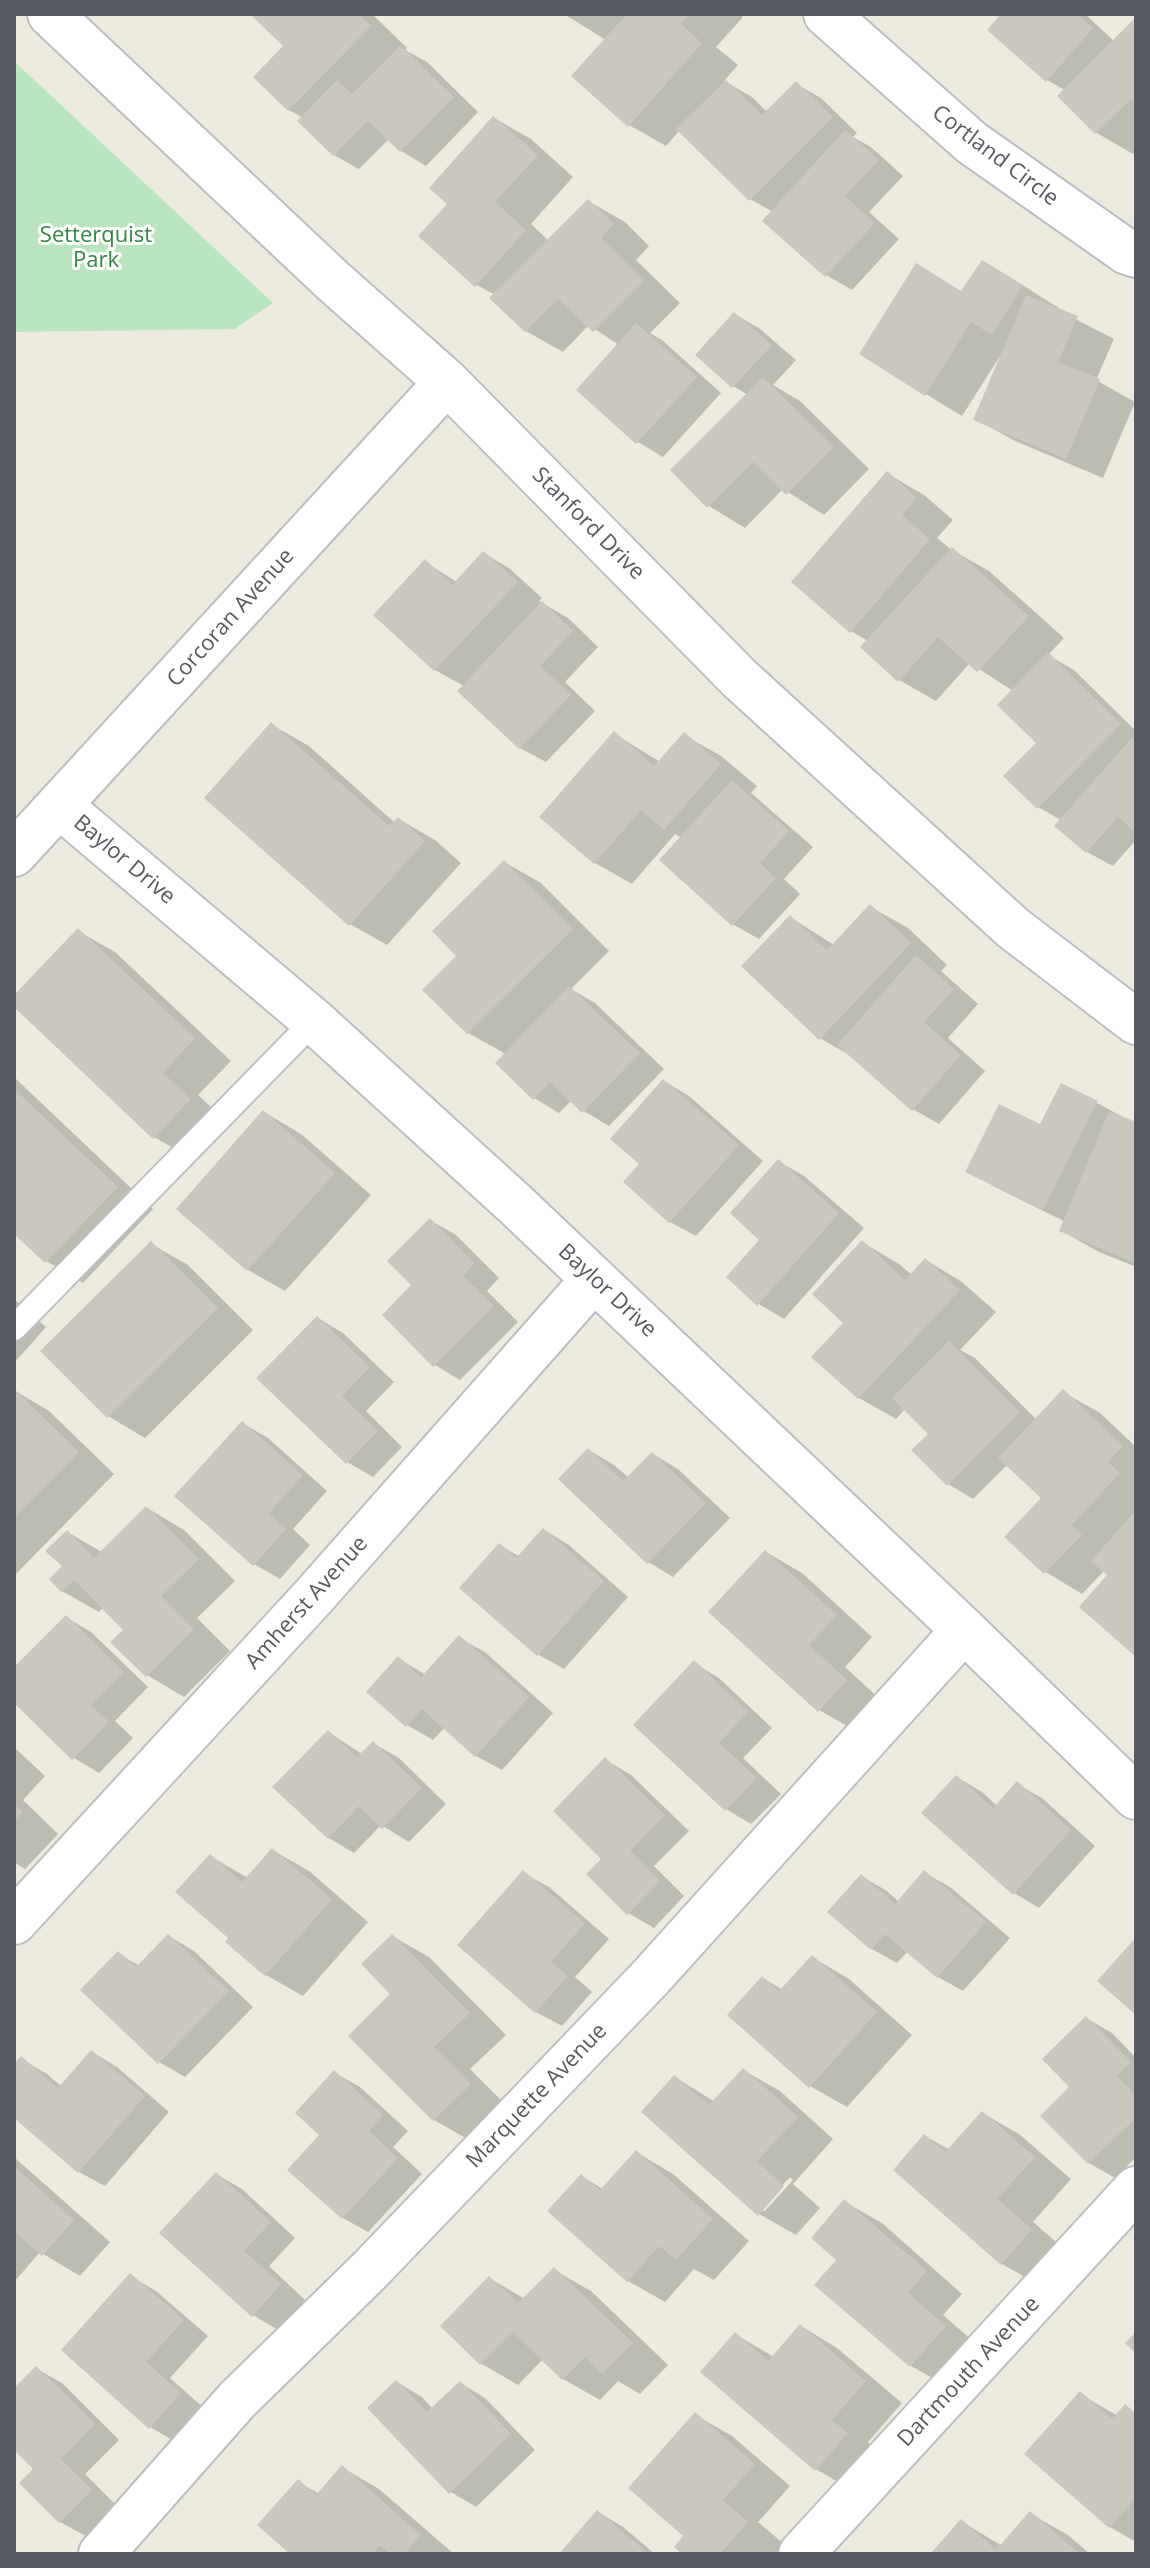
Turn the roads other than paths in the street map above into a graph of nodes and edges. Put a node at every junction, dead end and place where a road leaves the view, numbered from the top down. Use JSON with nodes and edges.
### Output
{"nodes":[{"id":1,"x":50,"y":14,"type":"edge"},
{"id":2,"x":826,"y":14,"type":"edge"},
{"id":3,"x":1136,"y":255,"type":"edge"},
{"id":4,"x":447,"y":382,"type":"junction"},
{"id":5,"x":60,"y":806,"type":"junction"},
{"id":6,"x":14,"y":854,"type":"edge"},
{"id":7,"x":314,"y":1021,"type":"junction"},
{"id":8,"x":1136,"y":1022,"type":"edge"},
{"id":9,"x":594,"y":1279,"type":"junction"},
{"id":10,"x":14,"y":1328,"type":"edge"},
{"id":11,"x":964,"y":1630,"type":"junction"},
{"id":12,"x":1136,"y":1797,"type":"edge"},
{"id":13,"x":14,"y":1922,"type":"edge"},
{"id":14,"x":1136,"y":2189,"type":"edge"},
{"id":15,"x":101,"y":2554,"type":"edge"},
{"id":16,"x":801,"y":2554,"type":"edge"}],
"edges":[{"from":1,"to":4,"type":"street","name":"Stanford Drive"},
{"from":2,"to":3,"type":"street","name":"Cortland Circle"},
{"from":4,"to":5,"type":"street","name":"Corcoran Avenue"},
{"from":4,"to":8,"type":"street","name":"Stanford Drive"},
{"from":5,"to":6,"type":"street","name":"Corcoran Avenue"},
{"from":5,"to":7,"type":"street","name":"Baylor Drive"},
{"from":7,"to":9,"type":"street","name":"Baylor Drive"},
{"from":7,"to":10,"type":"lane"},
{"from":9,"to":11,"type":"street","name":"Baylor Drive"},
{"from":9,"to":13,"type":"street","name":"Amherst Avenue"},
{"from":11,"to":12,"type":"street","name":"Baylor Drive"},
{"from":11,"to":15,"type":"street","name":"Marquette Avenue"},
{"from":14,"to":16,"type":"street","name":"Dartmouth Avenue"}]}
